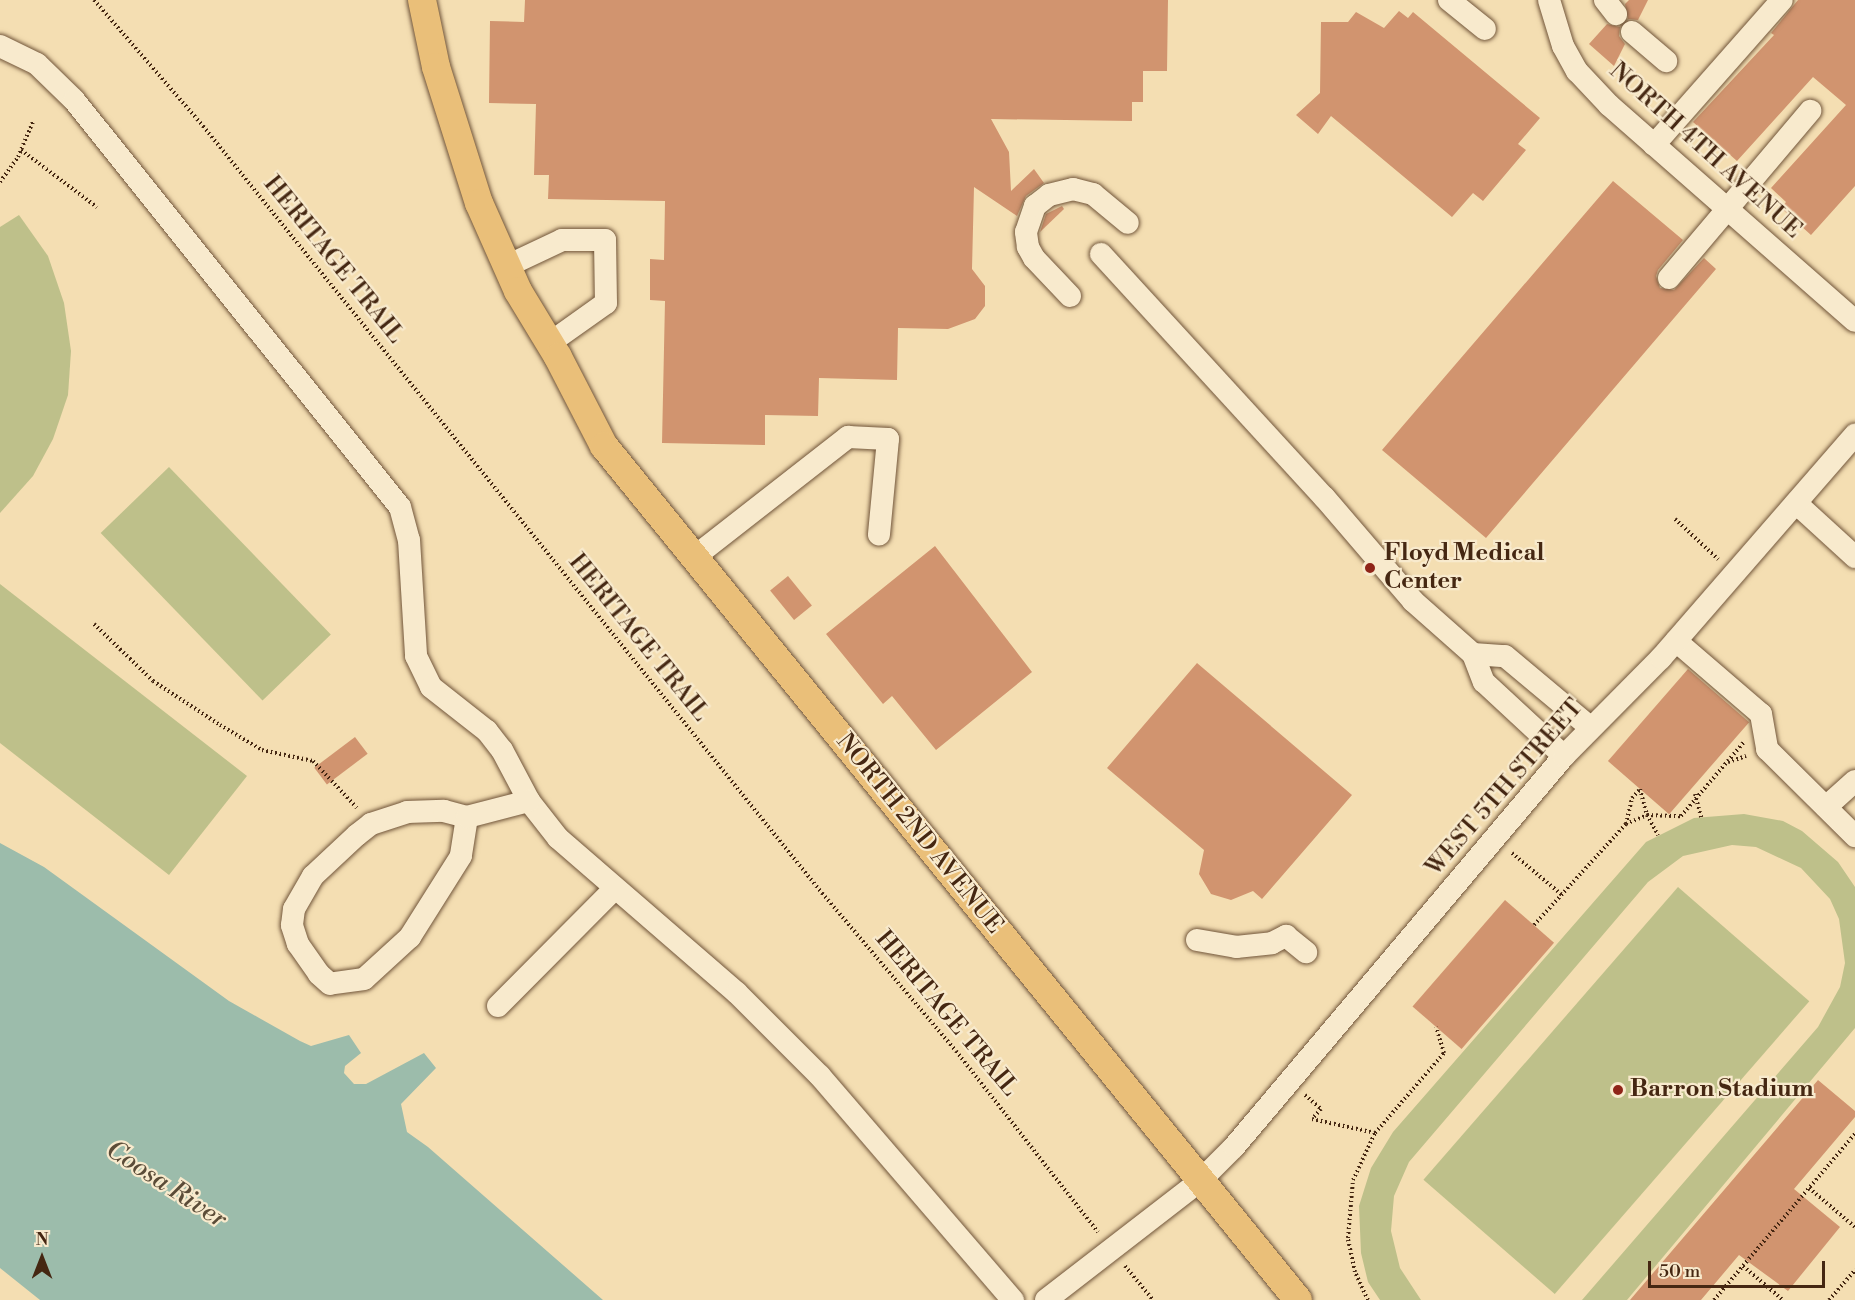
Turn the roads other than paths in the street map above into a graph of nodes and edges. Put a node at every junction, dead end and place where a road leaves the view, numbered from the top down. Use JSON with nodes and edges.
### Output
{"nodes":[{"id":1,"x":422,"y":0,"type":"edge"},
{"id":2,"x":1449,"y":0,"type":"edge"},
{"id":3,"x":1549,"y":0,"type":"edge"},
{"id":4,"x":1782,"y":0,"type":"edge"},
{"id":5,"x":1485,"y":29,"type":"dead end"},
{"id":6,"x":1632,"y":32,"type":"dead end"},
{"id":7,"x":0,"y":46,"type":"edge"},
{"id":8,"x":1666,"y":62,"type":"dead end"},
{"id":9,"x":1810,"y":111,"type":"dead end"},
{"id":10,"x":1654,"y":145,"type":"junction"},
{"id":11,"x":1728,"y":209,"type":"junction"},
{"id":12,"x":1128,"y":223,"type":"dead end"},
{"id":13,"x":1101,"y":254,"type":"dead end"},
{"id":14,"x":507,"y":266,"type":"junction"},
{"id":15,"x":1669,"y":278,"type":"dead end"},
{"id":16,"x":1070,"y":296,"type":"dead end"},
{"id":17,"x":1855,"y":321,"type":"edge"},
{"id":18,"x":560,"y":346,"type":"junction"},
{"id":19,"x":1855,"y":435,"type":"edge"},
{"id":20,"x":1796,"y":503,"type":"junction"},
{"id":21,"x":879,"y":535,"type":"dead end"},
{"id":22,"x":1855,"y":557,"type":"edge"},
{"id":23,"x":693,"y":558,"type":"junction"},
{"id":24,"x":1676,"y":640,"type":"junction"},
{"id":25,"x":1473,"y":654,"type":"junction"},
{"id":26,"x":1591,"y":728,"type":"junction"},
{"id":27,"x":1564,"y":756,"type":"junction"},
{"id":28,"x":1855,"y":781,"type":"edge"},
{"id":29,"x":529,"y":801,"type":"junction"},
{"id":30,"x":1826,"y":807,"type":"junction"},
{"id":31,"x":467,"y":817,"type":"junction"},
{"id":32,"x":1855,"y":836,"type":"edge"},
{"id":33,"x":615,"y":888,"type":"junction"},
{"id":34,"x":1197,"y":940,"type":"dead end"},
{"id":35,"x":1306,"y":952,"type":"dead end"},
{"id":36,"x":498,"y":1006,"type":"dead end"},
{"id":37,"x":1201,"y":1180,"type":"junction"},
{"id":38,"x":1013,"y":1300,"type":"edge"},
{"id":39,"x":1046,"y":1300,"type":"edge"},
{"id":40,"x":1298,"y":1300,"type":"edge"}],
"edges":[{"from":1,"to":14,"type":"main road","name":"NORTH 2ND AVENUE"},
{"from":2,"to":5,"type":"street"},
{"from":3,"to":10,"type":"street","name":"NORTH 4TH AVENUE"},
{"from":4,"to":10,"type":"street"},
{"from":6,"to":8,"type":"street"},
{"from":7,"to":29,"type":"street"},
{"from":9,"to":11,"type":"street"},
{"from":10,"to":11,"type":"street","name":"NORTH 4TH AVENUE"},
{"from":11,"to":15,"type":"street"},
{"from":11,"to":17,"type":"street","name":"NORTH 4TH AVENUE"},
{"from":12,"to":16,"type":"street"},
{"from":13,"to":25,"type":"street"},
{"from":14,"to":18,"type":"main road","name":"NORTH 2ND AVENUE"},
{"from":14,"to":18,"type":"street"},
{"from":18,"to":23,"type":"main road","name":"NORTH 2ND AVENUE"},
{"from":19,"to":20,"type":"street","name":"WEST 5TH STREET"},
{"from":20,"to":22,"type":"street"},
{"from":20,"to":24,"type":"street","name":"WEST 5TH STREET"},
{"from":21,"to":23,"type":"street"},
{"from":23,"to":37,"type":"main road","name":"NORTH 2ND AVENUE"},
{"from":24,"to":26,"type":"street","name":"WEST 5TH STREET"},
{"from":24,"to":30,"type":"street"},
{"from":25,"to":26,"type":"street"},
{"from":25,"to":27,"type":"street"},
{"from":26,"to":27,"type":"street","name":"WEST 5TH STREET"},
{"from":27,"to":37,"type":"street","name":"WEST 5TH STREET"},
{"from":28,"to":30,"type":"street"},
{"from":29,"to":31,"type":"street"},
{"from":29,"to":33,"type":"street"},
{"from":30,"to":32,"type":"street"},
{"from":31,"to":31,"type":"street"},
{"from":33,"to":36,"type":"street"},
{"from":33,"to":38,"type":"street"},
{"from":34,"to":35,"type":"street"},
{"from":37,"to":39,"type":"street","name":"WEST 5TH STREET"},
{"from":37,"to":40,"type":"main road","name":"NORTH 2ND AVENUE"}]}
